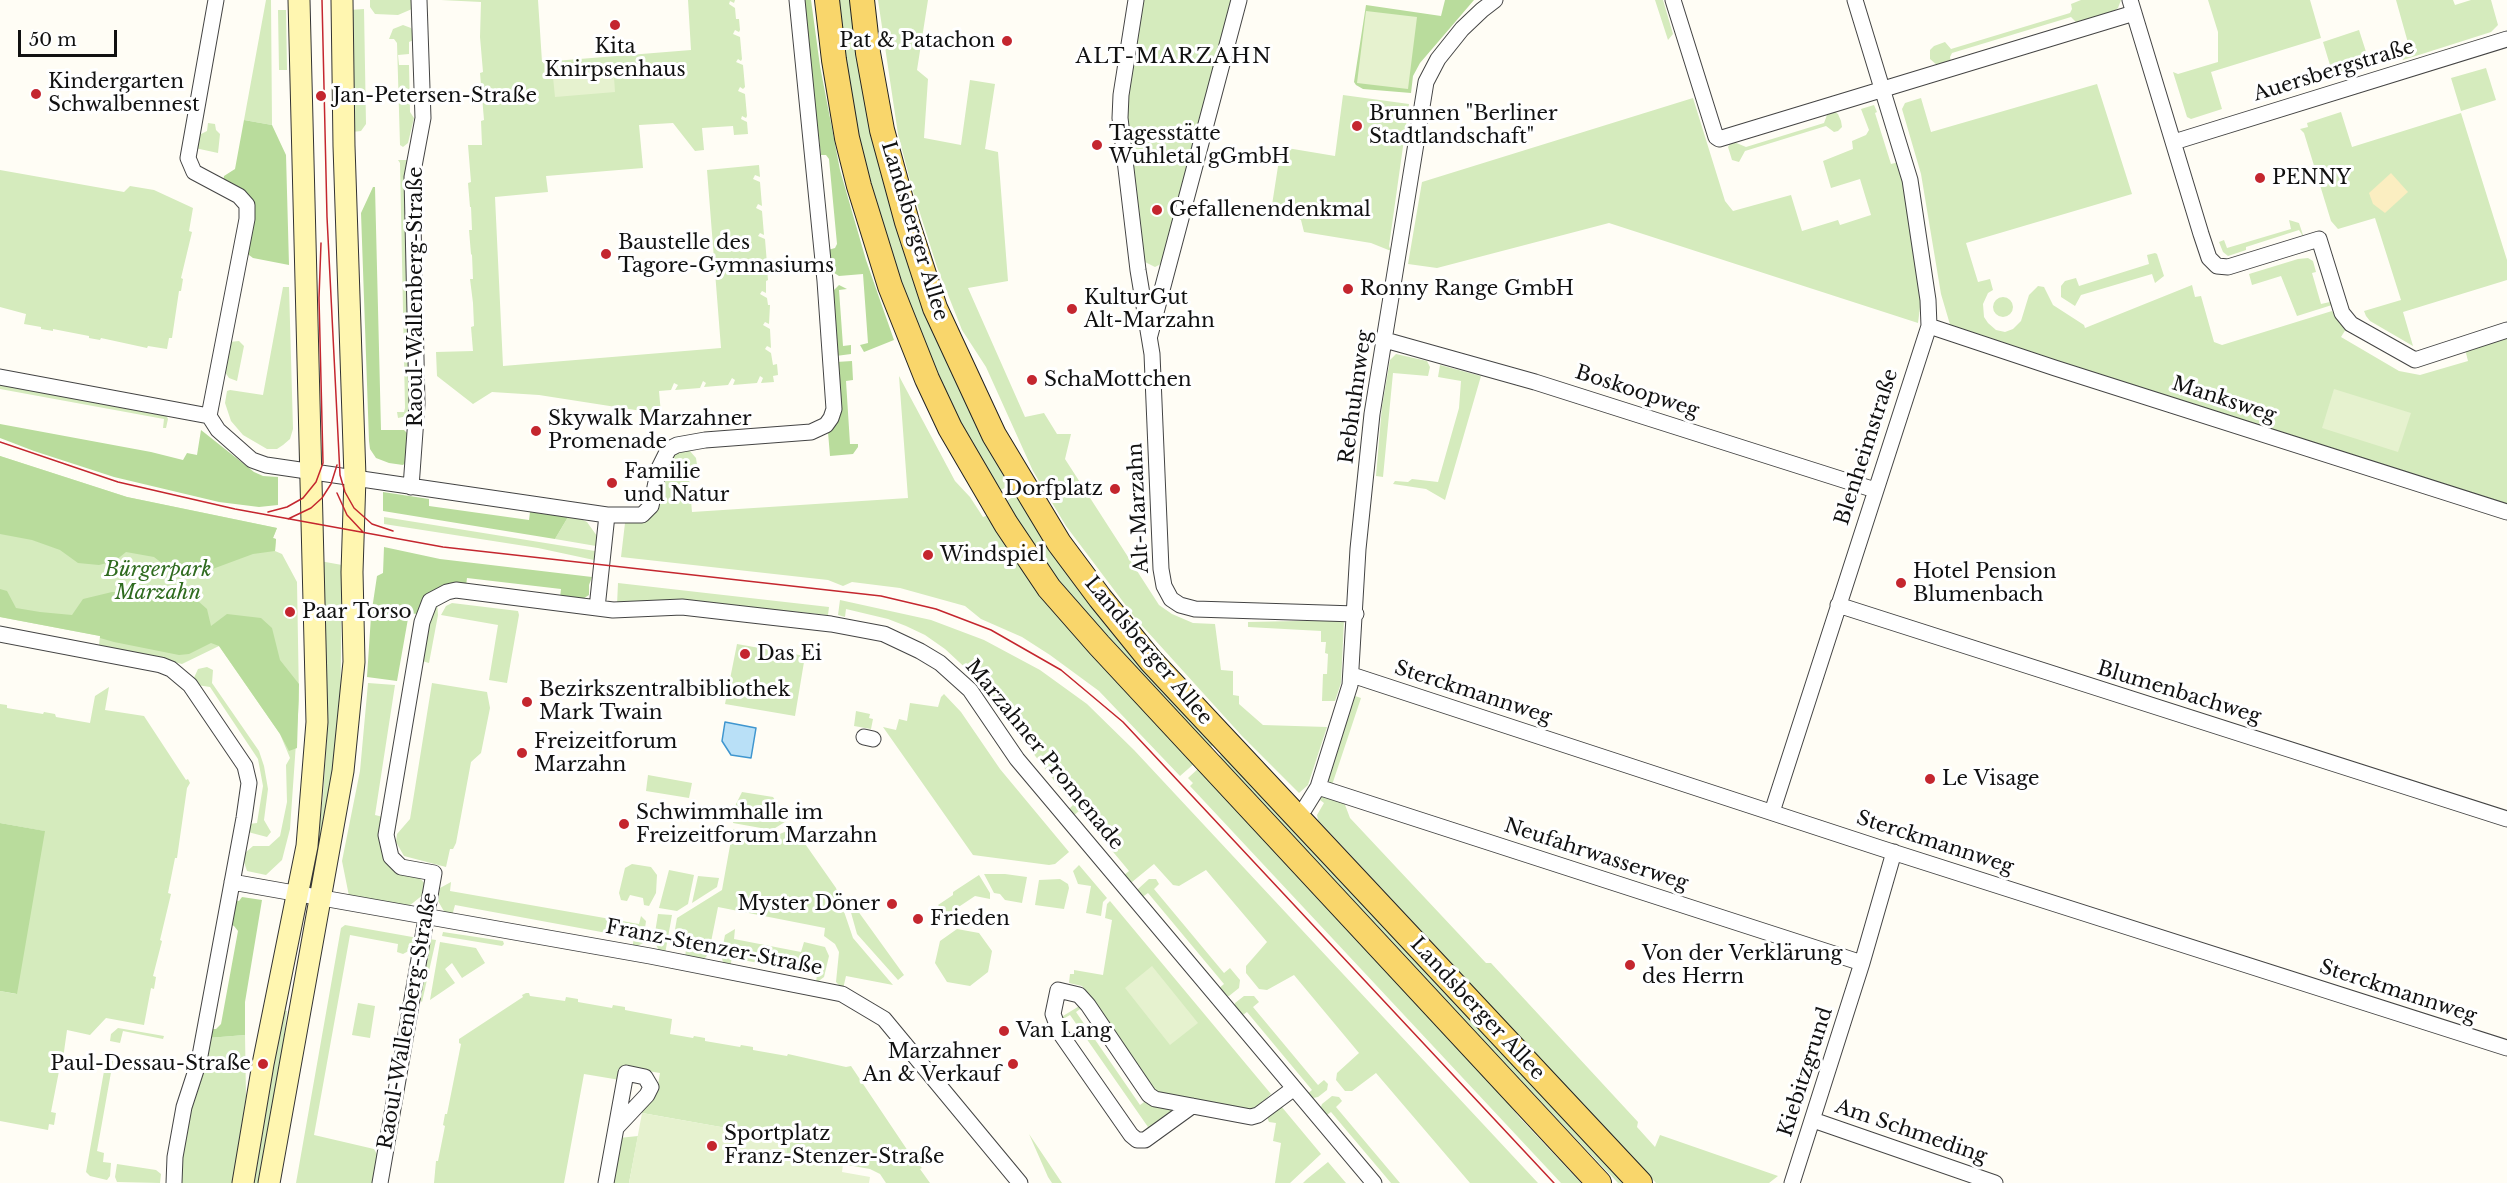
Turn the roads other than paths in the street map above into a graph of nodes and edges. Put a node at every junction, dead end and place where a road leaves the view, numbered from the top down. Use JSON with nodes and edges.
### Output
{"nodes":[{"id":1,"x":216,"y":0,"type":"edge"},
{"id":2,"x":298,"y":0,"type":"edge"},
{"id":3,"x":342,"y":0,"type":"edge"},
{"id":4,"x":419,"y":0,"type":"edge"},
{"id":5,"x":797,"y":0,"type":"edge"},
{"id":6,"x":827,"y":0,"type":"edge"},
{"id":7,"x":862,"y":0,"type":"edge"},
{"id":8,"x":1136,"y":0,"type":"edge"},
{"id":9,"x":1239,"y":0,"type":"edge"},
{"id":10,"x":1495,"y":0,"type":"edge"},
{"id":11,"x":1673,"y":0,"type":"edge"},
{"id":12,"x":1856,"y":0,"type":"edge"},
{"id":13,"x":2132,"y":6,"type":"edge"},
{"id":14,"x":2507,"y":39,"type":"edge"},
{"id":15,"x":1883,"y":89,"type":"junction"},
{"id":16,"x":2174,"y":142,"type":"junction"},
{"id":17,"x":1138,"y":270,"type":"junction"},
{"id":18,"x":1166,"y":275,"type":"junction"},
{"id":19,"x":1929,"y":326,"type":"junction"},
{"id":20,"x":2507,"y":330,"type":"edge"},
{"id":21,"x":1150,"y":335,"type":"junction"},
{"id":22,"x":1385,"y":340,"type":"junction"},
{"id":23,"x":0,"y":377,"type":"edge"},
{"id":24,"x":209,"y":416,"type":"junction"},
{"id":25,"x":310,"y":470,"type":"junction"},
{"id":26,"x":355,"y":477,"type":"junction"},
{"id":27,"x":411,"y":487,"type":"junction"},
{"id":28,"x":1875,"y":490,"type":"junction"},
{"id":29,"x":2507,"y":512,"type":"edge"},
{"id":30,"x":607,"y":515,"type":"junction"},
{"id":31,"x":1838,"y":605,"type":"junction"},
{"id":32,"x":426,"y":607,"type":"joint"},
{"id":33,"x":597,"y":608,"type":"junction"},
{"id":34,"x":1356,"y":614,"type":"junction"},
{"id":35,"x":0,"y":634,"type":"edge"},
{"id":36,"x":1352,"y":675,"type":"junction"},
{"id":37,"x":1318,"y":787,"type":"junction"},
{"id":38,"x":1772,"y":812,"type":"junction"},
{"id":39,"x":1296,"y":816,"type":"junction"},
{"id":40,"x":2507,"y":819,"type":"edge"},
{"id":41,"x":1894,"y":852,"type":"junction"},
{"id":42,"x":232,"y":882,"type":"junction"},
{"id":43,"x":298,"y":893,"type":"junction"},
{"id":44,"x":320,"y":897,"type":"junction"},
{"id":45,"x":427,"y":915,"type":"junction"},
{"id":46,"x":1862,"y":963,"type":"junction"},
{"id":47,"x":2507,"y":1048,"type":"edge"},
{"id":48,"x":1293,"y":1089,"type":"junction"},
{"id":49,"x":1192,"y":1106,"type":"junction"},
{"id":50,"x":1813,"y":1120,"type":"junction"},
{"id":51,"x":616,"y":1128,"type":"dead end"},
{"id":52,"x":1798,"y":1166,"type":"junction"},
{"id":53,"x":174,"y":1183,"type":"edge"},
{"id":54,"x":243,"y":1183,"type":"edge"},
{"id":55,"x":269,"y":1183,"type":"edge"},
{"id":56,"x":380,"y":1183,"type":"edge"},
{"id":57,"x":606,"y":1183,"type":"edge"},
{"id":58,"x":1020,"y":1183,"type":"edge"},
{"id":59,"x":1374,"y":1183,"type":"edge"},
{"id":60,"x":1599,"y":1183,"type":"edge"},
{"id":61,"x":1640,"y":1183,"type":"edge"},
{"id":62,"x":1785,"y":1183,"type":"edge"},
{"id":63,"x":1792,"y":1183,"type":"edge"},
{"id":64,"x":1995,"y":1183,"type":"edge"}],
"edges":[{"from":1,"to":24,"type":"street"},
{"from":2,"to":25,"type":"main road"},
{"from":3,"to":26,"type":"main road"},
{"from":4,"to":27,"type":"street","name":"Raoul-Wallenberg-Straße"},
{"from":5,"to":30,"type":"street"},
{"from":6,"to":60,"type":"main road","name":"Landsberger Allee"},
{"from":7,"to":39,"type":"main road","name":"Landsberger Allee"},
{"from":8,"to":17,"type":"street","name":"Alt-Marzahn"},
{"from":9,"to":18,"type":"street","name":"Alt-Marzahn"},
{"from":10,"to":22,"type":"street","name":"Rebhuhnweg"},
{"from":11,"to":15,"type":"street"},
{"from":12,"to":15,"type":"street","name":"Blenheimstraße"},
{"from":13,"to":15,"type":"street"},
{"from":13,"to":16,"type":"street"},
{"from":14,"to":16,"type":"street","name":"Auersbergstraße"},
{"from":15,"to":19,"type":"street","name":"Blenheimstraße"},
{"from":16,"to":20,"type":"street"},
{"from":17,"to":18,"type":"street"},
{"from":17,"to":21,"type":"street","name":"Alt-Marzahn"},
{"from":18,"to":21,"type":"street","name":"Alt-Marzahn"},
{"from":19,"to":28,"type":"street","name":"Blenheimstraße"},
{"from":19,"to":29,"type":"street","name":"Manksweg"},
{"from":21,"to":34,"type":"street","name":"Alt-Marzahn"},
{"from":22,"to":28,"type":"street","name":"Boskoopweg"},
{"from":22,"to":34,"type":"street","name":"Rebhuhnweg"},
{"from":23,"to":24,"type":"street"},
{"from":24,"to":25,"type":"street"},
{"from":25,"to":26,"type":"street"},
{"from":25,"to":43,"type":"main road"},
{"from":26,"to":27,"type":"street"},
{"from":26,"to":44,"type":"main road"},
{"from":27,"to":30,"type":"street"},
{"from":28,"to":31,"type":"street","name":"Blenheimstraße"},
{"from":30,"to":33,"type":"street"},
{"from":31,"to":38,"type":"street","name":"Blenheimstraße"},
{"from":31,"to":40,"type":"street","name":"Blumenbachweg"},
{"from":32,"to":33,"type":"street","name":"Marzahner Promenade"},
{"from":32,"to":45,"type":"street","name":"Raoul-Wallenberg-Straße"},
{"from":33,"to":48,"type":"street","name":"Marzahner Promenade"},
{"from":34,"to":36,"type":"street","name":"Rebhuhnweg"},
{"from":35,"to":42,"type":"street"},
{"from":36,"to":37,"type":"street","name":"Rebhuhnweg"},
{"from":36,"to":38,"type":"street","name":"Sterckmannweg"},
{"from":37,"to":39,"type":"street","name":"Rebhuhnweg"},
{"from":37,"to":46,"type":"street","name":"Neufahrwasserweg"},
{"from":38,"to":41,"type":"street","name":"Sterckmannweg"},
{"from":39,"to":61,"type":"main road","name":"Landsberger Allee"},
{"from":41,"to":46,"type":"street","name":"Kiebitzgrund"},
{"from":41,"to":47,"type":"street","name":"Sterckmannweg"},
{"from":42,"to":43,"type":"street"},
{"from":42,"to":53,"type":"street"},
{"from":43,"to":44,"type":"street"},
{"from":43,"to":54,"type":"main road"},
{"from":44,"to":45,"type":"street","name":"Franz-Stenzer-Straße"},
{"from":44,"to":55,"type":"main road"},
{"from":45,"to":56,"type":"street","name":"Raoul-Wallenberg-Straße"},
{"from":45,"to":58,"type":"street","name":"Franz-Stenzer-Straße"},
{"from":46,"to":50,"type":"street","name":"Kiebitzgrund"},
{"from":48,"to":49,"type":"street"},
{"from":48,"to":59,"type":"street","name":"Marzahner Promenade"},
{"from":49,"to":49,"type":"street"},
{"from":50,"to":52,"type":"street","name":"Kiebitzgrund"},
{"from":50,"to":64,"type":"street","name":"Am Schmeding"},
{"from":51,"to":57,"type":"street"},
{"from":52,"to":62,"type":"street","name":"Kiebitzgrund"},
{"from":52,"to":63,"type":"street","name":"Kiebitzgrund"}]}
